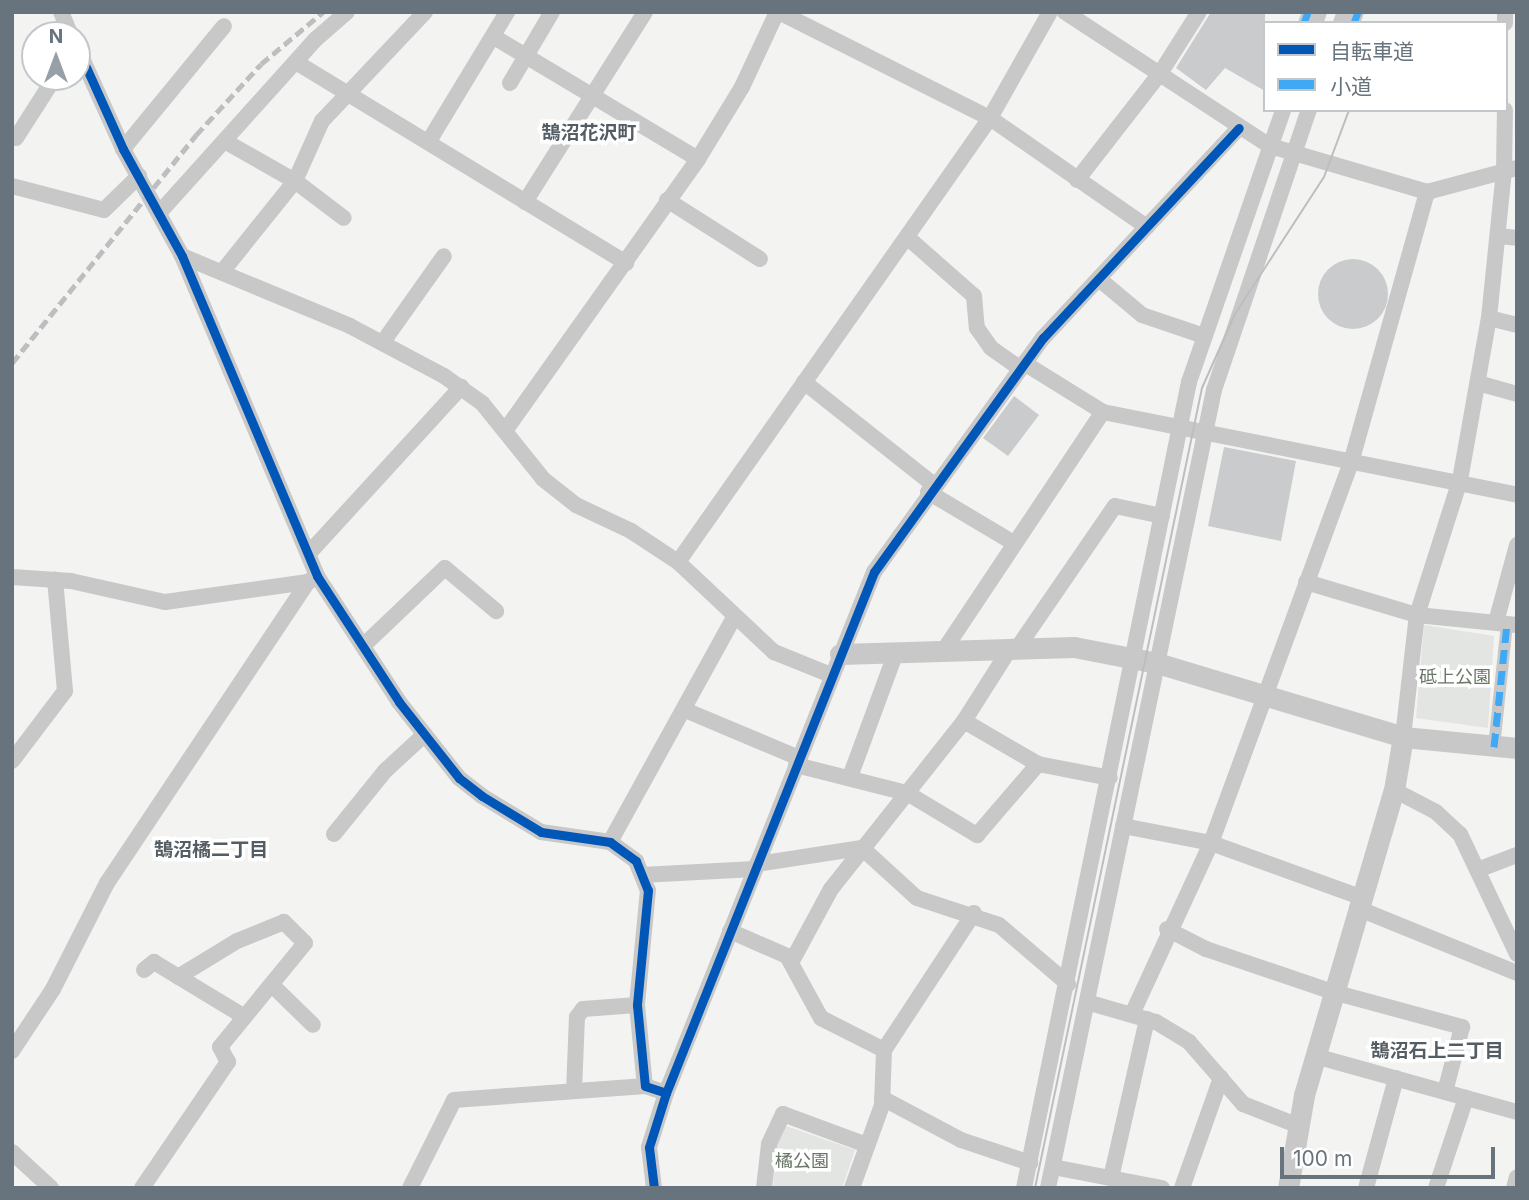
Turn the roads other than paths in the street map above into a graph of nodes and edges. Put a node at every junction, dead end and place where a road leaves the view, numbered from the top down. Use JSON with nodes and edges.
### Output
{"nodes":[{"id":1,"x":348,"y":12,"type":"edge"},
{"id":2,"x":425,"y":12,"type":"edge"},
{"id":3,"x":507,"y":12,"type":"edge"},
{"id":4,"x":552,"y":12,"type":"edge"},
{"id":5,"x":645,"y":12,"type":"edge"},
{"id":6,"x":778,"y":12,"type":"edge"},
{"id":7,"x":1050,"y":12,"type":"edge"},
{"id":8,"x":1065,"y":12,"type":"edge"},
{"id":9,"x":1199,"y":12,"type":"edge"},
{"id":10,"x":224,"y":26,"type":"dead end"},
{"id":11,"x":495,"y":37,"type":"junction"},
{"id":12,"x":526,"y":55,"type":"junction"},
{"id":13,"x":299,"y":64,"type":"junction"},
{"id":14,"x":1161,"y":72,"type":"junction"},
{"id":15,"x":91,"y":79,"type":"edge"},
{"id":16,"x":510,"y":83,"type":"dead end"},
{"id":17,"x":46,"y":91,"type":"edge"},
{"id":18,"x":348,"y":93,"type":"junction"},
{"id":19,"x":592,"y":96,"type":"junction"},
{"id":20,"x":1282,"y":112,"type":"edge"},
{"id":21,"x":1308,"y":112,"type":"edge"},
{"id":22,"x":1505,"y":112,"type":"edge"},
{"id":23,"x":989,"y":118,"type":"junction"},
{"id":24,"x":1239,"y":128,"type":"junction"},
{"id":25,"x":16,"y":138,"type":"dead end"},
{"id":26,"x":429,"y":141,"type":"junction"},
{"id":27,"x":228,"y":143,"type":"junction"},
{"id":28,"x":1270,"y":146,"type":"junction"},
{"id":29,"x":123,"y":149,"type":"junction"},
{"id":30,"x":1294,"y":153,"type":"junction"},
{"id":31,"x":698,"y":159,"type":"junction"},
{"id":32,"x":1511,"y":169,"type":"edge"},
{"id":33,"x":139,"y":176,"type":"junction"},
{"id":34,"x":1077,"y":180,"type":"junction"},
{"id":35,"x":295,"y":181,"type":"junction"},
{"id":36,"x":12,"y":186,"type":"edge"},
{"id":37,"x":1427,"y":192,"type":"junction"},
{"id":38,"x":667,"y":200,"type":"junction"},
{"id":39,"x":525,"y":202,"type":"junction"},
{"id":40,"x":158,"y":207,"type":"junction"},
{"id":41,"x":344,"y":218,"type":"dead end"},
{"id":42,"x":1147,"y":227,"type":"junction"},
{"id":43,"x":1499,"y":236,"type":"junction"},
{"id":44,"x":907,"y":237,"type":"junction"},
{"id":45,"x":1517,"y":238,"type":"edge"},
{"id":46,"x":182,"y":256,"type":"junction"},
{"id":47,"x":444,"y":256,"type":"dead end"},
{"id":48,"x":761,"y":259,"type":"dead end"},
{"id":49,"x":626,"y":263,"type":"junction"},
{"id":50,"x":222,"y":272,"type":"junction"},
{"id":51,"x":1099,"y":279,"type":"junction"},
{"id":52,"x":1489,"y":318,"type":"junction"},
{"id":53,"x":1517,"y":325,"type":"edge"},
{"id":54,"x":1201,"y":335,"type":"junction"},
{"id":55,"x":383,"y":342,"type":"junction"},
{"id":56,"x":1022,"y":366,"type":"junction"},
{"id":57,"x":804,"y":382,"type":"junction"},
{"id":58,"x":1478,"y":383,"type":"junction"},
{"id":59,"x":461,"y":387,"type":"junction"},
{"id":60,"x":1517,"y":394,"type":"edge"},
{"id":61,"x":1103,"y":412,"type":"junction"},
{"id":62,"x":1180,"y":426,"type":"junction"},
{"id":63,"x":507,"y":428,"type":"junction"},
{"id":64,"x":1205,"y":431,"type":"junction"},
{"id":65,"x":1352,"y":459,"type":"junction"},
{"id":66,"x":1460,"y":480,"type":"junction"},
{"id":67,"x":931,"y":488,"type":"junction"},
{"id":68,"x":1517,"y":495,"type":"edge"},
{"id":69,"x":1162,"y":516,"type":"junction"},
{"id":70,"x":1014,"y":543,"type":"junction"},
{"id":71,"x":1517,"y":545,"type":"edge"},
{"id":72,"x":310,"y":552,"type":"junction"},
{"id":73,"x":678,"y":562,"type":"junction"},
{"id":74,"x":12,"y":577,"type":"edge"},
{"id":75,"x":55,"y":579,"type":"junction"},
{"id":76,"x":313,"y":579,"type":"junction"},
{"id":77,"x":1306,"y":582,"type":"junction"},
{"id":78,"x":496,"y":611,"type":"dead end"},
{"id":79,"x":1417,"y":615,"type":"junction"},
{"id":80,"x":733,"y":619,"type":"junction"},
{"id":81,"x":1507,"y":624,"type":"edge"},
{"id":82,"x":363,"y":646,"type":"junction"},
{"id":83,"x":1015,"y":647,"type":"junction"},
{"id":84,"x":944,"y":650,"type":"junction"},
{"id":85,"x":896,"y":652,"type":"junction"},
{"id":86,"x":840,"y":654,"type":"junction"},
{"id":87,"x":1134,"y":658,"type":"junction"},
{"id":88,"x":1157,"y":663,"type":"junction"},
{"id":89,"x":831,"y":675,"type":"junction"},
{"id":90,"x":1263,"y":694,"type":"junction"},
{"id":91,"x":685,"y":710,"type":"junction"},
{"id":92,"x":964,"y":721,"type":"junction"},
{"id":93,"x":425,"y":734,"type":"junction"},
{"id":94,"x":1404,"y":737,"type":"junction"},
{"id":95,"x":1494,"y":747,"type":"junction"},
{"id":96,"x":1517,"y":748,"type":"edge"},
{"id":97,"x":12,"y":761,"type":"edge"},
{"id":98,"x":798,"y":762,"type":"junction"},
{"id":99,"x":1038,"y":764,"type":"junction"},
{"id":100,"x":850,"y":777,"type":"junction"},
{"id":101,"x":1110,"y":778,"type":"junction"},
{"id":102,"x":1394,"y":790,"type":"junction"},
{"id":103,"x":907,"y":793,"type":"junction"},
{"id":104,"x":1123,"y":826,"type":"junction"},
{"id":105,"x":334,"y":834,"type":"dead end"},
{"id":106,"x":610,"y":842,"type":"junction"},
{"id":107,"x":1211,"y":843,"type":"junction"},
{"id":108,"x":862,"y":848,"type":"junction"},
{"id":109,"x":1516,"y":852,"type":"edge"},
{"id":110,"x":756,"y":866,"type":"junction"},
{"id":111,"x":1480,"y":869,"type":"junction"},
{"id":112,"x":642,"y":875,"type":"junction"},
{"id":113,"x":1358,"y":902,"type":"junction"},
{"id":114,"x":974,"y":913,"type":"junction"},
{"id":115,"x":1167,"y":929,"type":"junction"},
{"id":116,"x":730,"y":932,"type":"junction"},
{"id":117,"x":1517,"y":954,"type":"edge"},
{"id":118,"x":792,"y":961,"type":"junction"},
{"id":119,"x":144,"y":970,"type":"dead end"},
{"id":120,"x":1517,"y":973,"type":"edge"},
{"id":121,"x":178,"y":977,"type":"junction"},
{"id":122,"x":1068,"y":984,"type":"junction"},
{"id":123,"x":272,"y":985,"type":"junction"},
{"id":124,"x":1333,"y":992,"type":"junction"},
{"id":125,"x":1090,"y":1003,"type":"junction"},
{"id":126,"x":637,"y":1005,"type":"junction"},
{"id":127,"x":1140,"y":1015,"type":"junction"},
{"id":128,"x":243,"y":1016,"type":"junction"},
{"id":129,"x":313,"y":1025,"type":"dead end"},
{"id":130,"x":19,"y":1032,"type":"edge"},
{"id":131,"x":884,"y":1050,"type":"junction"},
{"id":132,"x":12,"y":1051,"type":"edge"},
{"id":133,"x":1315,"y":1056,"type":"junction"},
{"id":134,"x":1221,"y":1078,"type":"junction"},
{"id":135,"x":1396,"y":1078,"type":"junction"},
{"id":136,"x":645,"y":1086,"type":"junction"},
{"id":137,"x":574,"y":1091,"type":"junction"},
{"id":138,"x":1444,"y":1092,"type":"junction"},
{"id":139,"x":666,"y":1093,"type":"junction"},
{"id":140,"x":882,"y":1098,"type":"junction"},
{"id":141,"x":1466,"y":1098,"type":"junction"},
{"id":142,"x":1517,"y":1112,"type":"edge"},
{"id":143,"x":1299,"y":1126,"type":"junction"},
{"id":144,"x":867,"y":1145,"type":"junction"},
{"id":145,"x":12,"y":1152,"type":"edge"},
{"id":146,"x":1030,"y":1163,"type":"junction"},
{"id":147,"x":1053,"y":1167,"type":"junction"},
{"id":148,"x":1517,"y":1177,"type":"edge"},
{"id":149,"x":1111,"y":1178,"type":"junction"},
{"id":150,"x":51,"y":1188,"type":"edge"},
{"id":151,"x":142,"y":1188,"type":"edge"},
{"id":152,"x":410,"y":1188,"type":"edge"},
{"id":153,"x":654,"y":1188,"type":"edge"},
{"id":154,"x":764,"y":1188,"type":"edge"},
{"id":155,"x":852,"y":1188,"type":"edge"},
{"id":156,"x":1024,"y":1188,"type":"edge"},
{"id":157,"x":1048,"y":1188,"type":"edge"},
{"id":158,"x":1162,"y":1188,"type":"edge"},
{"id":159,"x":1182,"y":1188,"type":"edge"},
{"id":160,"x":1287,"y":1188,"type":"edge"},
{"id":161,"x":1366,"y":1188,"type":"edge"},
{"id":162,"x":1436,"y":1188,"type":"edge"},
{"id":163,"x":1514,"y":1188,"type":"edge"}],
"edges":[{"from":1,"to":13,"type":"street"},
{"from":2,"to":18,"type":"street"},
{"from":3,"to":11,"type":"street"},
{"from":4,"to":12,"type":"street"},
{"from":5,"to":19,"type":"street"},
{"from":6,"to":23,"type":"street"},
{"from":6,"to":31,"type":"street"},
{"from":7,"to":23,"type":"street"},
{"from":8,"to":14,"type":"street"},
{"from":9,"to":14,"type":"street"},
{"from":10,"to":29,"type":"street"},
{"from":11,"to":12,"type":"street"},
{"from":11,"to":26,"type":"street"},
{"from":12,"to":16,"type":"street"},
{"from":12,"to":19,"type":"street"},
{"from":13,"to":18,"type":"street"},
{"from":13,"to":27,"type":"street"},
{"from":14,"to":24,"type":"street"},
{"from":14,"to":34,"type":"street"},
{"from":15,"to":29,"type":"street"},
{"from":17,"to":25,"type":"street"},
{"from":18,"to":26,"type":"street"},
{"from":18,"to":35,"type":"street"},
{"from":19,"to":31,"type":"street"},
{"from":19,"to":39,"type":"street"},
{"from":20,"to":28,"type":"street"},
{"from":21,"to":30,"type":"street"},
{"from":22,"to":32,"type":"street"},
{"from":23,"to":34,"type":"street"},
{"from":23,"to":44,"type":"street"},
{"from":24,"to":28,"type":"street"},
{"from":24,"to":42,"type":"street"},
{"from":26,"to":39,"type":"street"},
{"from":27,"to":35,"type":"street"},
{"from":27,"to":40,"type":"street"},
{"from":28,"to":30,"type":"street"},
{"from":28,"to":54,"type":"street"},
{"from":29,"to":33,"type":"street"},
{"from":30,"to":37,"type":"street"},
{"from":30,"to":64,"type":"street"},
{"from":31,"to":38,"type":"street"},
{"from":32,"to":37,"type":"street"},
{"from":32,"to":43,"type":"street"},
{"from":33,"to":36,"type":"street"},
{"from":33,"to":40,"type":"street"},
{"from":34,"to":42,"type":"street"},
{"from":35,"to":41,"type":"street"},
{"from":35,"to":50,"type":"street"},
{"from":37,"to":65,"type":"street"},
{"from":38,"to":48,"type":"street"},
{"from":38,"to":49,"type":"street"},
{"from":39,"to":49,"type":"street"},
{"from":40,"to":46,"type":"street"},
{"from":42,"to":51,"type":"street"},
{"from":43,"to":45,"type":"street"},
{"from":43,"to":52,"type":"street"},
{"from":44,"to":56,"type":"street"},
{"from":44,"to":57,"type":"street"},
{"from":46,"to":50,"type":"street"},
{"from":46,"to":72,"type":"street"},
{"from":47,"to":55,"type":"street"},
{"from":49,"to":63,"type":"street"},
{"from":50,"to":55,"type":"street"},
{"from":51,"to":54,"type":"street"},
{"from":51,"to":56,"type":"street"},
{"from":52,"to":53,"type":"street"},
{"from":52,"to":58,"type":"street"},
{"from":54,"to":62,"type":"street"},
{"from":55,"to":59,"type":"street"},
{"from":56,"to":61,"type":"street"},
{"from":56,"to":67,"type":"street"},
{"from":57,"to":67,"type":"street"},
{"from":57,"to":73,"type":"street"},
{"from":58,"to":60,"type":"street"},
{"from":58,"to":66,"type":"street"},
{"from":59,"to":63,"type":"street"},
{"from":59,"to":72,"type":"street"},
{"from":61,"to":62,"type":"street"},
{"from":61,"to":70,"type":"street"},
{"from":62,"to":64,"type":"street"},
{"from":62,"to":69,"type":"street"},
{"from":63,"to":73,"type":"street"},
{"from":64,"to":65,"type":"street"},
{"from":64,"to":88,"type":"street"},
{"from":65,"to":66,"type":"street"},
{"from":65,"to":77,"type":"street"},
{"from":66,"to":68,"type":"street"},
{"from":66,"to":79,"type":"street"},
{"from":67,"to":70,"type":"street"},
{"from":67,"to":86,"type":"street"},
{"from":69,"to":83,"type":"street"},
{"from":69,"to":87,"type":"street"},
{"from":70,"to":84,"type":"street"},
{"from":71,"to":81,"type":"street"},
{"from":72,"to":76,"type":"street"},
{"from":73,"to":80,"type":"street"},
{"from":74,"to":75,"type":"street"},
{"from":75,"to":76,"type":"street"},
{"from":75,"to":97,"type":"street"},
{"from":76,"to":82,"type":"street"},
{"from":76,"to":130,"type":"street"},
{"from":77,"to":79,"type":"street"},
{"from":77,"to":90,"type":"street"},
{"from":78,"to":82,"type":"street"},
{"from":79,"to":81,"type":"street"},
{"from":79,"to":94,"type":"street"},
{"from":80,"to":89,"type":"street"},
{"from":80,"to":91,"type":"street"},
{"from":81,"to":95,"type":"street"},
{"from":82,"to":93,"type":"street"},
{"from":83,"to":84,"type":"street"},
{"from":83,"to":87,"type":"street"},
{"from":83,"to":92,"type":"street"},
{"from":84,"to":85,"type":"street"},
{"from":85,"to":86,"type":"street"},
{"from":85,"to":100,"type":"street"},
{"from":86,"to":89,"type":"street"},
{"from":87,"to":88,"type":"street"},
{"from":87,"to":101,"type":"street"},
{"from":88,"to":90,"type":"street"},
{"from":88,"to":104,"type":"street"},
{"from":89,"to":98,"type":"street"},
{"from":90,"to":94,"type":"street"},
{"from":90,"to":107,"type":"street"},
{"from":91,"to":98,"type":"street"},
{"from":91,"to":106,"type":"street"},
{"from":92,"to":99,"type":"street"},
{"from":92,"to":103,"type":"street"},
{"from":93,"to":105,"type":"street"},
{"from":93,"to":106,"type":"street"},
{"from":94,"to":95,"type":"street"},
{"from":94,"to":102,"type":"street"},
{"from":95,"to":96,"type":"street"},
{"from":98,"to":100,"type":"street"},
{"from":98,"to":110,"type":"street"},
{"from":99,"to":101,"type":"street"},
{"from":99,"to":103,"type":"street"},
{"from":100,"to":103,"type":"street"},
{"from":101,"to":122,"type":"street"},
{"from":102,"to":111,"type":"street"},
{"from":102,"to":113,"type":"street"},
{"from":103,"to":108,"type":"street"},
{"from":104,"to":107,"type":"street"},
{"from":104,"to":125,"type":"street"},
{"from":106,"to":112,"type":"street"},
{"from":107,"to":113,"type":"street"},
{"from":107,"to":115,"type":"street"},
{"from":108,"to":110,"type":"street"},
{"from":108,"to":114,"type":"street"},
{"from":108,"to":118,"type":"street"},
{"from":109,"to":111,"type":"street"},
{"from":110,"to":112,"type":"street"},
{"from":110,"to":116,"type":"street"},
{"from":111,"to":117,"type":"street"},
{"from":112,"to":126,"type":"street"},
{"from":113,"to":120,"type":"street"},
{"from":113,"to":124,"type":"street"},
{"from":114,"to":122,"type":"street"},
{"from":114,"to":131,"type":"street"},
{"from":115,"to":124,"type":"street"},
{"from":115,"to":127,"type":"street"},
{"from":116,"to":118,"type":"street"},
{"from":116,"to":139,"type":"street"},
{"from":118,"to":131,"type":"street"},
{"from":119,"to":121,"type":"street"},
{"from":121,"to":123,"type":"street"},
{"from":121,"to":128,"type":"street"},
{"from":122,"to":146,"type":"street"},
{"from":123,"to":128,"type":"street"},
{"from":123,"to":129,"type":"street"},
{"from":124,"to":133,"type":"street"},
{"from":124,"to":138,"type":"street"},
{"from":125,"to":127,"type":"street"},
{"from":125,"to":147,"type":"street"},
{"from":126,"to":136,"type":"street"},
{"from":126,"to":137,"type":"street"},
{"from":127,"to":134,"type":"street"},
{"from":127,"to":149,"type":"street"},
{"from":128,"to":151,"type":"street"},
{"from":130,"to":132,"type":"street"},
{"from":131,"to":140,"type":"street"},
{"from":133,"to":135,"type":"street"},
{"from":133,"to":143,"type":"street"},
{"from":134,"to":143,"type":"street"},
{"from":134,"to":159,"type":"street"},
{"from":135,"to":138,"type":"street"},
{"from":135,"to":161,"type":"street"},
{"from":136,"to":137,"type":"street"},
{"from":136,"to":139,"type":"street"},
{"from":137,"to":152,"type":"street"},
{"from":138,"to":141,"type":"street"},
{"from":139,"to":153,"type":"street"},
{"from":140,"to":144,"type":"street"},
{"from":140,"to":146,"type":"street"},
{"from":141,"to":142,"type":"street"},
{"from":141,"to":162,"type":"street"},
{"from":143,"to":160,"type":"street"},
{"from":144,"to":154,"type":"street"},
{"from":144,"to":155,"type":"street"},
{"from":145,"to":150,"type":"street"},
{"from":146,"to":156,"type":"street"},
{"from":147,"to":149,"type":"street"},
{"from":147,"to":157,"type":"street"},
{"from":148,"to":163,"type":"street"},
{"from":149,"to":158,"type":"street"}]}
